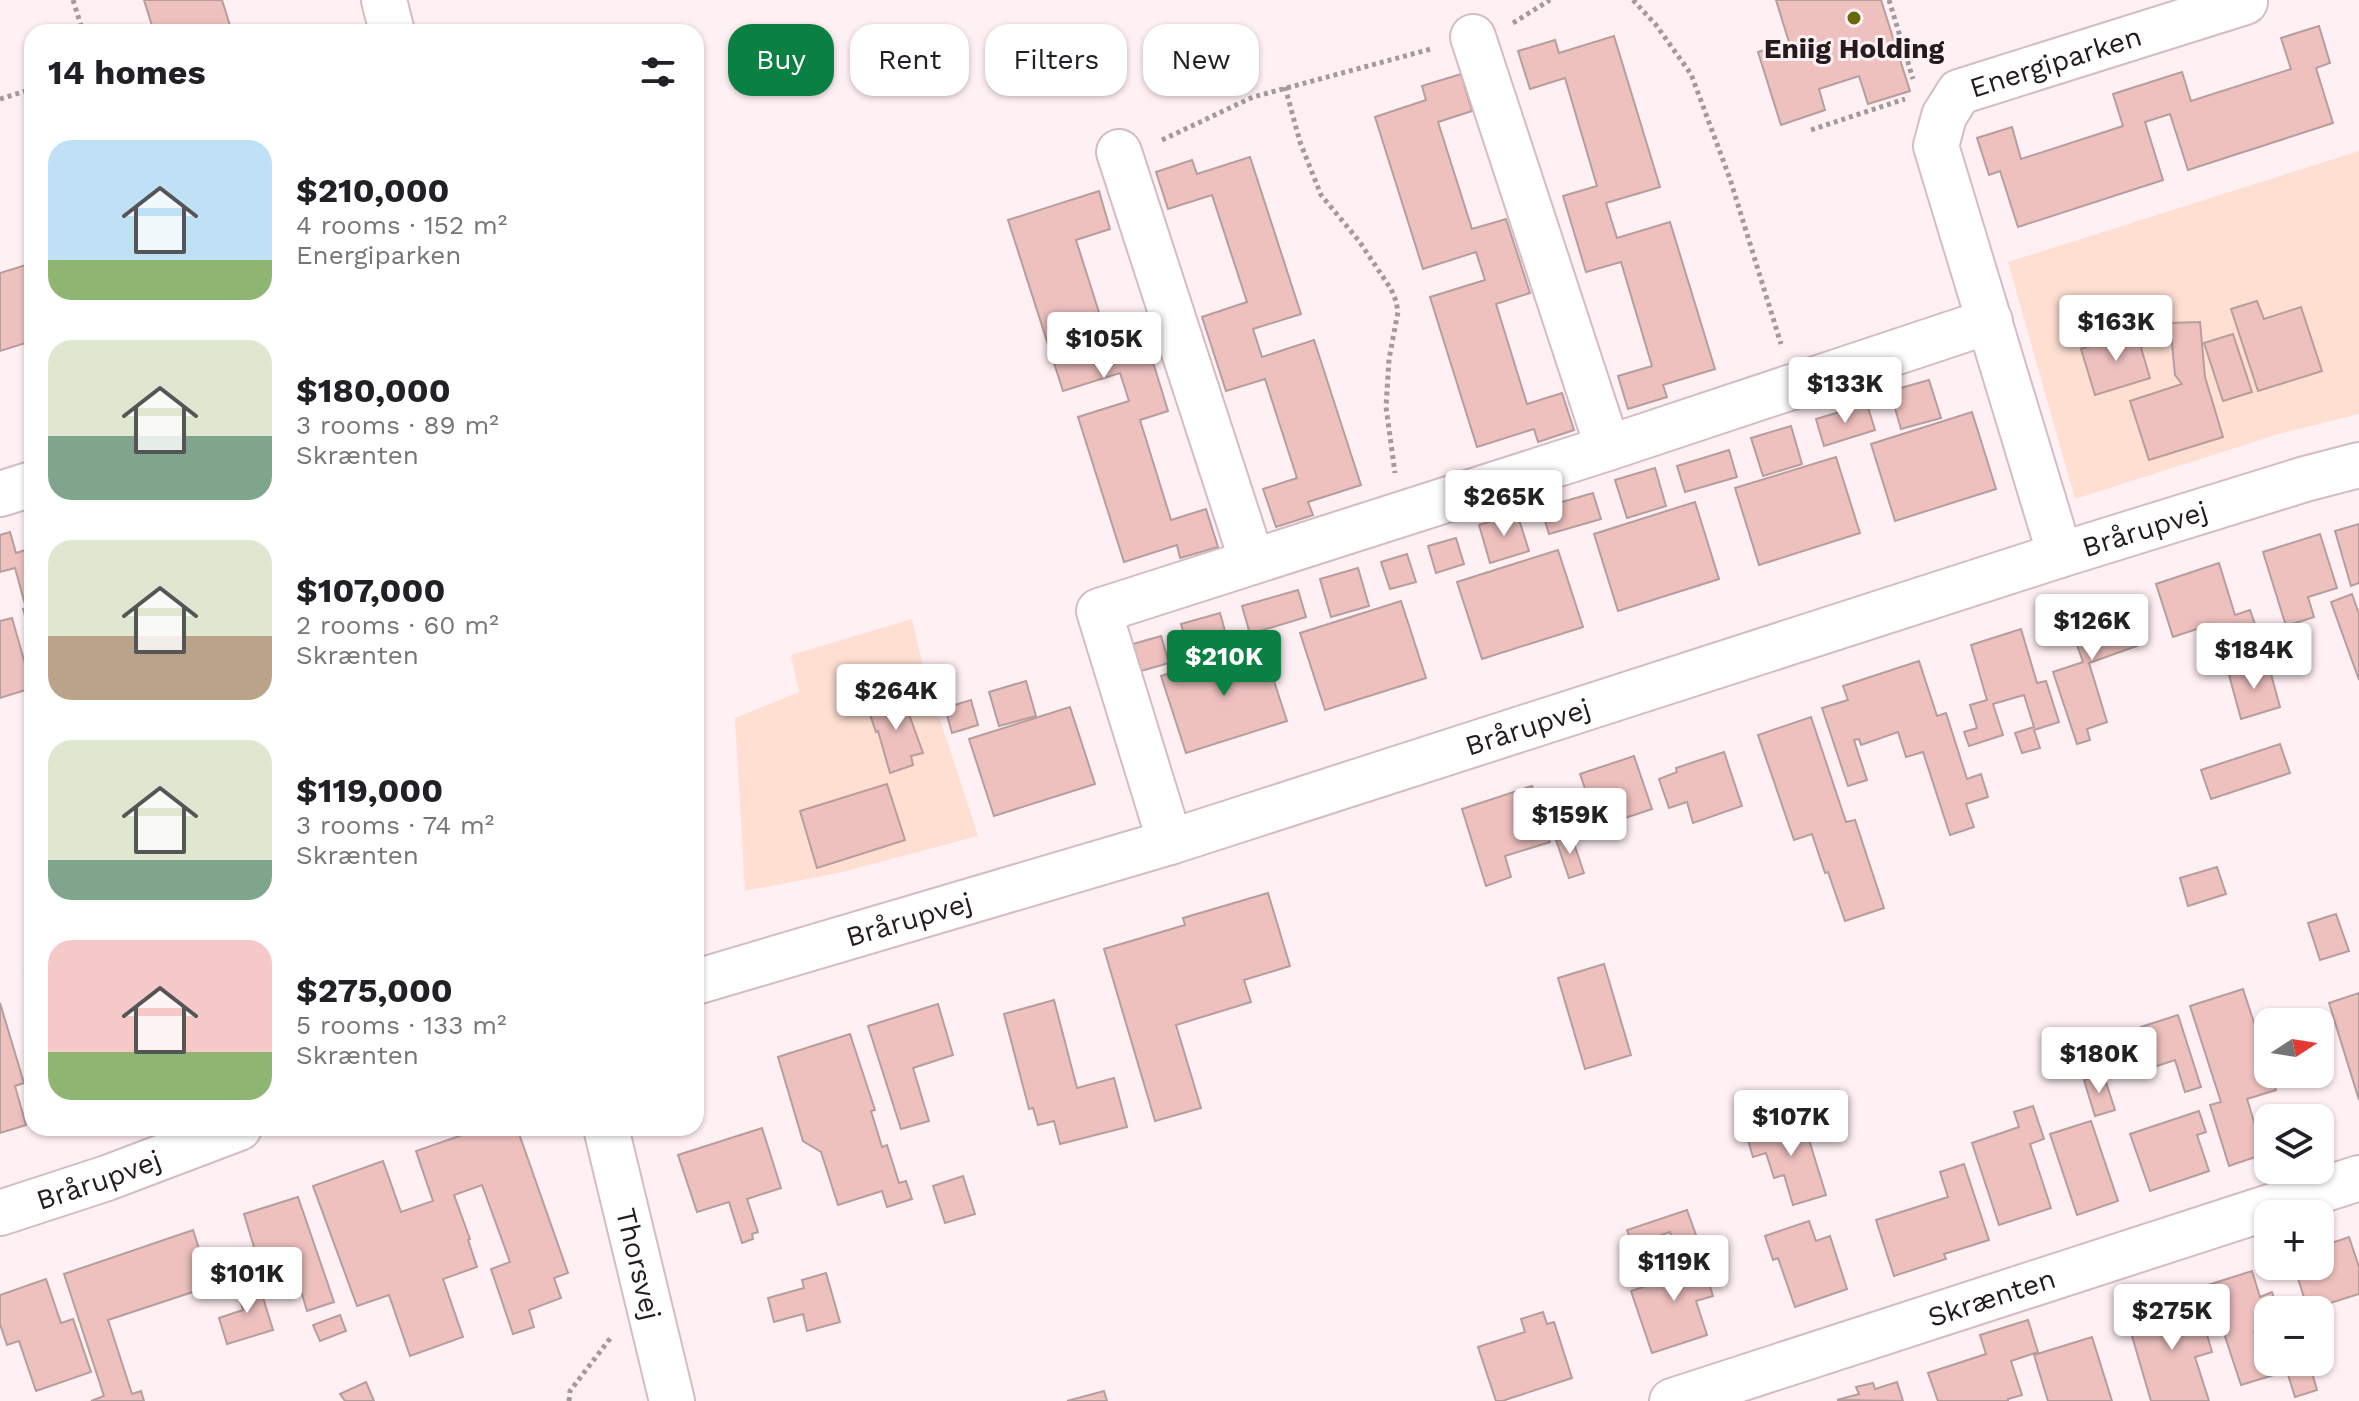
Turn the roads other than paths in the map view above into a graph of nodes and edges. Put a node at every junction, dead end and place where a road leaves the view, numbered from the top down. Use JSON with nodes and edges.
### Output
{"nodes":[{"id":1,"x":384,"y":0,"type":"edge"},
{"id":2,"x":2244,"y":1,"type":"edge"},
{"id":3,"x":390,"y":24,"type":"edge"},
{"id":4,"x":1473,"y":37,"type":"road end"},
{"id":5,"x":1119,"y":152,"type":"road end"},
{"id":6,"x":1990,"y":321,"type":"junction"},
{"id":7,"x":1608,"y":448,"type":"junction"},
{"id":8,"x":2359,"y":465,"type":"edge"},
{"id":9,"x":24,"y":486,"type":"edge"},
{"id":10,"x":0,"y":494,"type":"edge"},
{"id":11,"x":2060,"y":555,"type":"junction"},
{"id":12,"x":1252,"y":561,"type":"junction"},
{"id":13,"x":1170,"y":842,"type":"junction"},
{"id":14,"x":704,"y":980,"type":"edge"},
{"id":15,"x":218,"y":1136,"type":"edge"},
{"id":16,"x":608,"y":1136,"type":"edge"},
{"id":17,"x":2359,"y":1178,"type":"edge"},
{"id":18,"x":0,"y":1213,"type":"edge"},
{"id":19,"x":672,"y":1401,"type":"edge"},
{"id":20,"x":1672,"y":1401,"type":"edge"}],
"edges":[{"from":1,"to":3,"type":"street"},
{"from":2,"to":6,"type":"street","name":"Energiparken"},
{"from":4,"to":7,"type":"street"},
{"from":5,"to":12,"type":"street"},
{"from":6,"to":7,"type":"street"},
{"from":6,"to":11,"type":"street","name":"Energiparken"},
{"from":7,"to":12,"type":"street"},
{"from":8,"to":11,"type":"street","name":"Brårupvej"},
{"from":9,"to":10,"type":"street"},
{"from":11,"to":13,"type":"street","name":"Brårupvej"},
{"from":12,"to":13,"type":"street"},
{"from":13,"to":14,"type":"street","name":"Brårupvej"},
{"from":15,"to":18,"type":"street","name":"Brårupvej"},
{"from":16,"to":19,"type":"street","name":"Thorsvej"},
{"from":17,"to":20,"type":"street","name":"Skrænten"}]}
